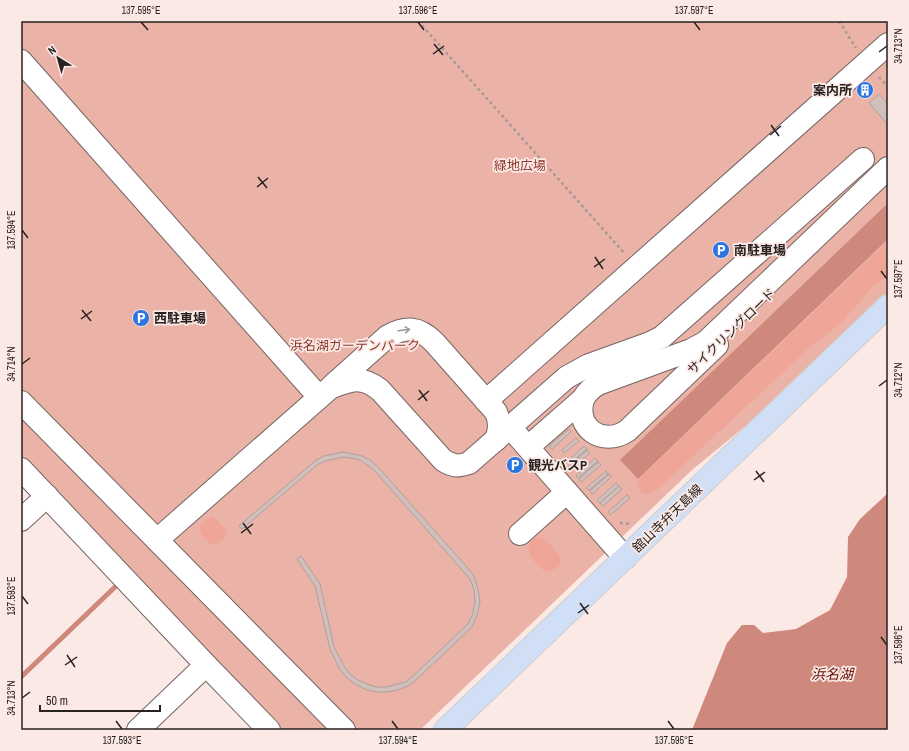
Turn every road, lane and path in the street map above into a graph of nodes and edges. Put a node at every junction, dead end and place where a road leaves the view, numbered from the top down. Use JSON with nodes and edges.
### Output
{"nodes":[{"id":1,"x":418,"y":21,"type":"edge"},
{"id":2,"x":888,"y":44,"type":"edge"},
{"id":3,"x":21,"y":61,"type":"edge"},
{"id":4,"x":863,"y":159,"type":"dead end"},
{"id":5,"x":888,"y":168,"type":"edge"},
{"id":6,"x":888,"y":180,"type":"edge"},
{"id":7,"x":637,"y":267,"type":"junction"},
{"id":8,"x":888,"y":306,"type":"edge"},
{"id":9,"x":324,"y":393,"type":"junction"},
{"id":10,"x":583,"y":399,"type":"junction"},
{"id":11,"x":486,"y":401,"type":"junction"},
{"id":12,"x":21,"y":402,"type":"edge"},
{"id":13,"x":503,"y":434,"type":"junction"},
{"id":14,"x":535,"y":441,"type":"dead end"},
{"id":15,"x":21,"y":468,"type":"edge"},
{"id":16,"x":567,"y":492,"type":"junction"},
{"id":17,"x":47,"y":496,"type":"junction"},
{"id":18,"x":21,"y":520,"type":"edge"},
{"id":19,"x":520,"y":534,"type":"dead end"},
{"id":20,"x":157,"y":540,"type":"junction"},
{"id":21,"x":625,"y":558,"type":"junction"},
{"id":22,"x":206,"y":665,"type":"junction"},
{"id":23,"x":138,"y":730,"type":"edge"},
{"id":24,"x":269,"y":730,"type":"edge"},
{"id":25,"x":344,"y":730,"type":"edge"},
{"id":26,"x":445,"y":730,"type":"edge"}],
"edges":[{"from":1,"to":7,"type":"path"},
{"from":2,"to":7,"type":"street"},
{"from":3,"to":9,"type":"street"},
{"from":4,"to":13,"type":"street"},
{"from":5,"to":10,"type":"street","name":"サイクリングロード"},
{"from":6,"to":10,"type":"street","name":"サイクリングロード"},
{"from":7,"to":11,"type":"street"},
{"from":8,"to":21,"type":"main road","name":"舘山寺弁天島線"},
{"from":9,"to":11,"type":"street","one_way":true},
{"from":9,"to":13,"type":"street"},
{"from":9,"to":20,"type":"street"},
{"from":10,"to":14,"type":"street","name":"サイクリングロード"},
{"from":11,"to":13,"type":"street"},
{"from":12,"to":20,"type":"street"},
{"from":13,"to":16,"type":"street"},
{"from":15,"to":17,"type":"street"},
{"from":16,"to":19,"type":"street"},
{"from":16,"to":21,"type":"street"},
{"from":17,"to":18,"type":"street"},
{"from":17,"to":22,"type":"street"},
{"from":20,"to":25,"type":"street"},
{"from":21,"to":26,"type":"main road","name":"舘山寺弁天島線"},
{"from":22,"to":23,"type":"street"},
{"from":22,"to":24,"type":"street"}]}
